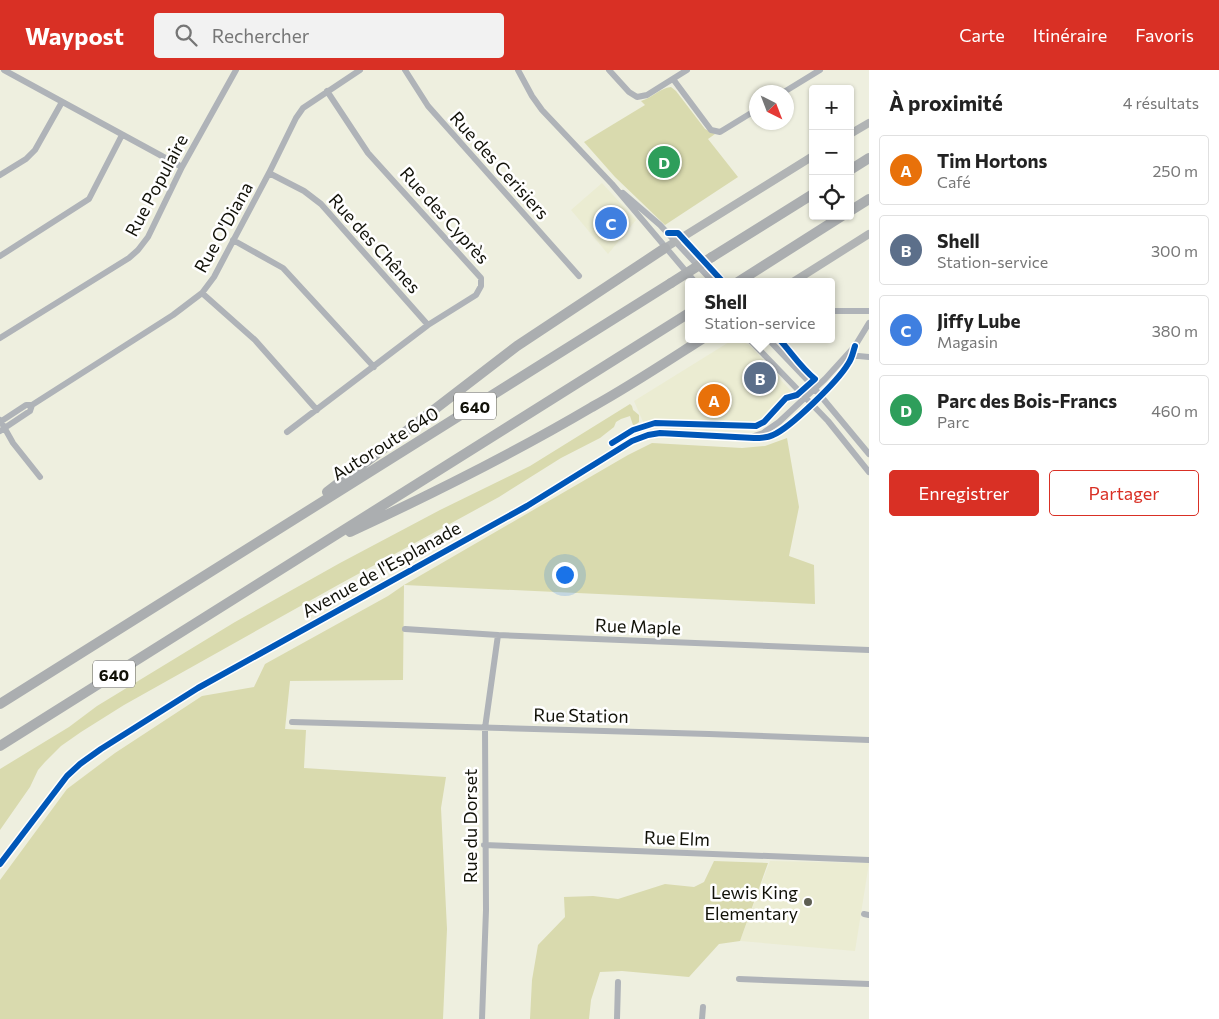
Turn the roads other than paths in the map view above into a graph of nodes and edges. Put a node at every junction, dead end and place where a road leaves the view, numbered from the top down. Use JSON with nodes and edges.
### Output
{"nodes":[{"id":1,"x":236,"y":70,"type":"edge"},
{"id":2,"x":360,"y":70,"type":"edge"},
{"id":3,"x":405,"y":70,"type":"edge"},
{"id":4,"x":518,"y":70,"type":"edge"},
{"id":5,"x":609,"y":70,"type":"edge"},
{"id":6,"x":687,"y":70,"type":"edge"},
{"id":7,"x":820,"y":70,"type":"edge"},
{"id":8,"x":2,"y":71,"type":"edge"},
{"id":9,"x":673,"y":79,"type":"junction"},
{"id":10,"x":794,"y":86,"type":"edge"},
{"id":11,"x":327,"y":91,"type":"junction"},
{"id":12,"x":62,"y":102,"type":"junction"},
{"id":13,"x":749,"y":114,"type":"edge"},
{"id":14,"x":869,"y":123,"type":"edge"},
{"id":15,"x":854,"y":132,"type":"edge"},
{"id":16,"x":122,"y":135,"type":"junction"},
{"id":17,"x":869,"y":158,"type":"edge"},
{"id":18,"x":809,"y":159,"type":"edge"},
{"id":19,"x":854,"y":167,"type":"edge"},
{"id":20,"x":182,"y":168,"type":"junction"},
{"id":21,"x":269,"y":173,"type":"junction"},
{"id":22,"x":0,"y":175,"type":"edge"},
{"id":23,"x":612,"y":184,"type":"junction"},
{"id":24,"x":809,"y":196,"type":"edge"},
{"id":25,"x":869,"y":199,"type":"edge"},
{"id":26,"x":854,"y":208,"type":"edge"},
{"id":27,"x":836,"y":220,"type":"edge"},
{"id":28,"x":869,"y":234,"type":"edge"},
{"id":29,"x":234,"y":240,"type":"junction"},
{"id":30,"x":676,"y":242,"type":"junction"},
{"id":31,"x":665,"y":248,"type":"junction"},
{"id":32,"x":0,"y":256,"type":"edge"},
{"id":33,"x":579,"y":276,"type":"dead end"},
{"id":34,"x":691,"y":278,"type":"edge"},
{"id":35,"x":709,"y":278,"type":"edge"},
{"id":36,"x":744,"y":278,"type":"edge"},
{"id":37,"x":799,"y":278,"type":"edge"},
{"id":38,"x":202,"y":293,"type":"junction"},
{"id":39,"x":835,"y":311,"type":"edge"},
{"id":40,"x":869,"y":311,"type":"edge"},
{"id":41,"x":685,"y":316,"type":"edge"},
{"id":42,"x":869,"y":323,"type":"edge"},
{"id":43,"x":428,"y":325,"type":"junction"},
{"id":44,"x":0,"y":338,"type":"edge"},
{"id":45,"x":696,"y":343,"type":"edge"},
{"id":46,"x":752,"y":343,"type":"edge"},
{"id":47,"x":772,"y":343,"type":"edge"},
{"id":48,"x":850,"y":356,"type":"junction"},
{"id":49,"x":869,"y":358,"type":"edge"},
{"id":50,"x":374,"y":367,"type":"junction"},
{"id":51,"x":814,"y":389,"type":"junction"},
{"id":52,"x":820,"y":396,"type":"junction"},
{"id":53,"x":805,"y":398,"type":"junction"},
{"id":54,"x":811,"y":404,"type":"junction"},
{"id":55,"x":317,"y":410,"type":"junction"},
{"id":56,"x":1,"y":424,"type":"edge"},
{"id":57,"x":287,"y":432,"type":"dead end"},
{"id":58,"x":740,"y":437,"type":"junction"},
{"id":59,"x":869,"y":454,"type":"edge"},
{"id":60,"x":869,"y":472,"type":"edge"},
{"id":61,"x":40,"y":476,"type":"dead end"},
{"id":62,"x":279,"y":529,"type":"junction"},
{"id":63,"x":308,"y":552,"type":"junction"},
{"id":64,"x":405,"y":629,"type":"dead end"},
{"id":65,"x":498,"y":635,"type":"junction"},
{"id":66,"x":869,"y":650,"type":"edge"},
{"id":67,"x":0,"y":704,"type":"edge"},
{"id":68,"x":292,"y":722,"type":"dead end"},
{"id":69,"x":485,"y":728,"type":"junction"},
{"id":70,"x":869,"y":740,"type":"edge"},
{"id":71,"x":0,"y":746,"type":"edge"},
{"id":72,"x":484,"y":845,"type":"junction"},
{"id":73,"x":869,"y":860,"type":"edge"},
{"id":74,"x":0,"y":864,"type":"edge"},
{"id":75,"x":739,"y":979,"type":"dead end"},
{"id":76,"x":618,"y":982,"type":"dead end"},
{"id":77,"x":869,"y":984,"type":"edge"},
{"id":78,"x":702,"y":1007,"type":"dead end"},
{"id":79,"x":482,"y":1019,"type":"edge"},
{"id":80,"x":617,"y":1019,"type":"edge"},
{"id":81,"x":702,"y":1019,"type":"edge"}],
"edges":[{"from":1,"to":20,"type":"street","name":"Rue Populaire"},
{"from":2,"to":11,"type":"street","name":"Rue O'Diana"},
{"from":3,"to":33,"type":"street","name":"Rue des Cerisiers"},
{"from":4,"to":23,"type":"street"},
{"from":5,"to":9,"type":"street"},
{"from":6,"to":9,"type":"street"},
{"from":7,"to":10,"type":"street"},
{"from":8,"to":12,"type":"street"},
{"from":9,"to":13,"type":"street"},
{"from":11,"to":21,"type":"street","name":"Rue O'Diana"},
{"from":11,"to":43,"type":"street","name":"Rue des Cyprès"},
{"from":12,"to":16,"type":"street"},
{"from":12,"to":22,"type":"street"},
{"from":14,"to":15,"type":"main road"},
{"from":16,"to":20,"type":"street"},
{"from":16,"to":32,"type":"street"},
{"from":17,"to":19,"type":"highway"},
{"from":18,"to":30,"type":"main road"},
{"from":20,"to":44,"type":"street","name":"Rue Populaire"},
{"from":21,"to":29,"type":"street","name":"Rue O'Diana"},
{"from":21,"to":43,"type":"street","name":"Rue des Chênes"},
{"from":23,"to":30,"type":"street"},
{"from":23,"to":31,"type":"street"},
{"from":24,"to":62,"type":"highway","name":"Autoroute 640","number":"640","bridge":true},
{"from":25,"to":26,"type":"highway"},
{"from":27,"to":36,"type":"highway"},
{"from":28,"to":37,"type":"main road"},
{"from":29,"to":38,"type":"street","name":"Rue O'Diana"},
{"from":29,"to":50,"type":"street"},
{"from":30,"to":31,"type":"main road"},
{"from":30,"to":35,"type":"street"},
{"from":31,"to":34,"type":"street"},
{"from":31,"to":62,"type":"highway"},
{"from":38,"to":55,"type":"street"},
{"from":38,"to":56,"type":"street","name":"Rue O'Diana"},
{"from":39,"to":40,"type":"street"},
{"from":41,"to":63,"type":"highway","number":"640"},
{"from":42,"to":48,"type":"street"},
{"from":43,"to":50,"type":"street","name":"Rue des Cyprès"},
{"from":45,"to":63,"type":"highway"},
{"from":46,"to":53,"type":"street"},
{"from":47,"to":51,"type":"street"},
{"from":48,"to":49,"type":"street"},
{"from":48,"to":51,"type":"street","name":"Avenue de l'Esplanade"},
{"from":48,"to":52,"type":"street","name":"Avenue de l'Esplanade"},
{"from":50,"to":55,"type":"street","name":"Rue des Cyprès"},
{"from":51,"to":52,"type":"street"},
{"from":51,"to":53,"type":"street","name":"Avenue de l'Esplanade"},
{"from":52,"to":54,"type":"street","name":"Avenue de l'Esplanade"},
{"from":52,"to":59,"type":"street"},
{"from":53,"to":54,"type":"street"},
{"from":53,"to":58,"type":"street","name":"Avenue de l'Esplanade"},
{"from":54,"to":58,"type":"street","name":"Avenue de l'Esplanade"},
{"from":54,"to":60,"type":"street"},
{"from":55,"to":57,"type":"street","name":"Rue des Cyprès"},
{"from":56,"to":61,"type":"street"},
{"from":58,"to":74,"type":"street","name":"Avenue de l'Esplanade"},
{"from":62,"to":67,"type":"highway","name":"Autoroute 640","number":"640"},
{"from":63,"to":71,"type":"highway","number":"640"},
{"from":64,"to":65,"type":"street","name":"Rue Maple"},
{"from":65,"to":66,"type":"street","name":"Rue Maple"},
{"from":65,"to":69,"type":"street","name":"Rue du Dorset"},
{"from":68,"to":69,"type":"street","name":"Rue Station"},
{"from":69,"to":70,"type":"street","name":"Rue Station"},
{"from":69,"to":72,"type":"street","name":"Rue du Dorset"},
{"from":72,"to":73,"type":"street","name":"Rue Elm"},
{"from":72,"to":79,"type":"street","name":"Rue du Dorset"},
{"from":75,"to":77,"type":"street"},
{"from":76,"to":80,"type":"street"},
{"from":78,"to":81,"type":"street"}]}
